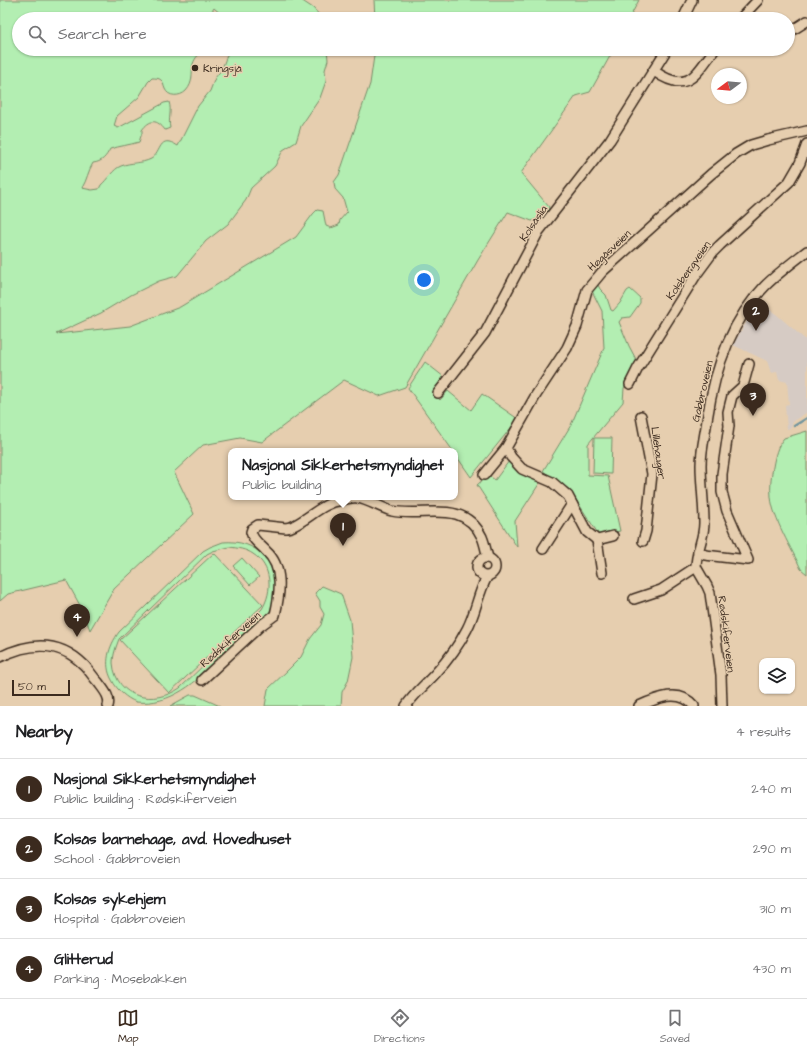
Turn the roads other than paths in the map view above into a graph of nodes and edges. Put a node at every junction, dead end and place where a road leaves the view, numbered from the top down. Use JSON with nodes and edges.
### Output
{"nodes":[{"id":1,"x":692,"y":0,"type":"edge"},
{"id":2,"x":758,"y":0,"type":"edge"},
{"id":3,"x":686,"y":12,"type":"edge"},
{"id":4,"x":747,"y":12,"type":"edge"},
{"id":5,"x":807,"y":21,"type":"edge"},
{"id":6,"x":795,"y":29,"type":"edge"},
{"id":7,"x":663,"y":56,"type":"edge"},
{"id":8,"x":710,"y":56,"type":"edge"},
{"id":9,"x":654,"y":71,"type":"junction"},
{"id":10,"x":807,"y":131,"type":"edge"},
{"id":11,"x":807,"y":144,"type":"edge"},
{"id":12,"x":807,"y":251,"type":"edge"},
{"id":13,"x":749,"y":364,"type":"dead end"},
{"id":14,"x":630,"y":384,"type":"dead end"},
{"id":15,"x":438,"y":393,"type":"dead end"},
{"id":16,"x":641,"y":416,"type":"dead end"},
{"id":17,"x":506,"y":448,"type":"junction"},
{"id":18,"x":484,"y":475,"type":"dead end"},
{"id":19,"x":340,"y":500,"type":"edge"},
{"id":20,"x":362,"y":500,"type":"edge"},
{"id":21,"x":572,"y":504,"type":"junction"},
{"id":22,"x":613,"y":536,"type":"dead end"},
{"id":23,"x":597,"y":540,"type":"junction"},
{"id":24,"x":643,"y":541,"type":"dead end"},
{"id":25,"x":543,"y":549,"type":"dead end"},
{"id":26,"x":698,"y":551,"type":"junction"},
{"id":27,"x":486,"y":558,"type":"junction"},
{"id":28,"x":696,"y":567,"type":"junction"},
{"id":29,"x":602,"y":573,"type":"dead end"},
{"id":30,"x":484,"y":580,"type":"junction"},
{"id":31,"x":634,"y":599,"type":"dead end"},
{"id":32,"x":0,"y":657,"type":"edge"},
{"id":33,"x":202,"y":680,"type":"dead end"},
{"id":34,"x":108,"y":706,"type":"edge"},
{"id":35,"x":406,"y":706,"type":"edge"},
{"id":36,"x":639,"y":706,"type":"edge"},
{"id":37,"x":694,"y":706,"type":"edge"},
{"id":38,"x":722,"y":706,"type":"edge"}],
"edges":[{"from":1,"to":3,"type":"street"},
{"from":2,"to":4,"type":"street"},
{"from":5,"to":6,"type":"street"},
{"from":7,"to":9,"type":"street","name":"Kolsåslia"},
{"from":8,"to":9,"type":"street"},
{"from":9,"to":15,"type":"street","name":"Kolsåslia"},
{"from":10,"to":17,"type":"street","name":"Høgåsveien"},
{"from":11,"to":14,"type":"street","name":"Kolsbergveien"},
{"from":12,"to":26,"type":"street","name":"Gabbroveien"},
{"from":13,"to":26,"type":"street"},
{"from":16,"to":24,"type":"street","name":"Lillehauger"},
{"from":17,"to":18,"type":"street","name":"Høgåsveien"},
{"from":17,"to":21,"type":"street"},
{"from":19,"to":33,"type":"street","name":"Rødskiferveien"},
{"from":20,"to":27,"type":"street","name":"Rødskiferveien"},
{"from":21,"to":23,"type":"street"},
{"from":21,"to":25,"type":"street"},
{"from":22,"to":23,"type":"street"},
{"from":23,"to":29,"type":"street"},
{"from":26,"to":28,"type":"street","name":"Gabbroveien"},
{"from":27,"to":30,"type":"street","name":"Rødskiferveien"},
{"from":27,"to":30,"type":"street","name":"Rødskiferveien"},
{"from":28,"to":31,"type":"street"},
{"from":28,"to":38,"type":"street","name":"Rødskiferveien"},
{"from":30,"to":35,"type":"street","name":"Rødskiferveien"},
{"from":32,"to":34,"type":"street"},
{"from":36,"to":37,"type":"street"}]}
